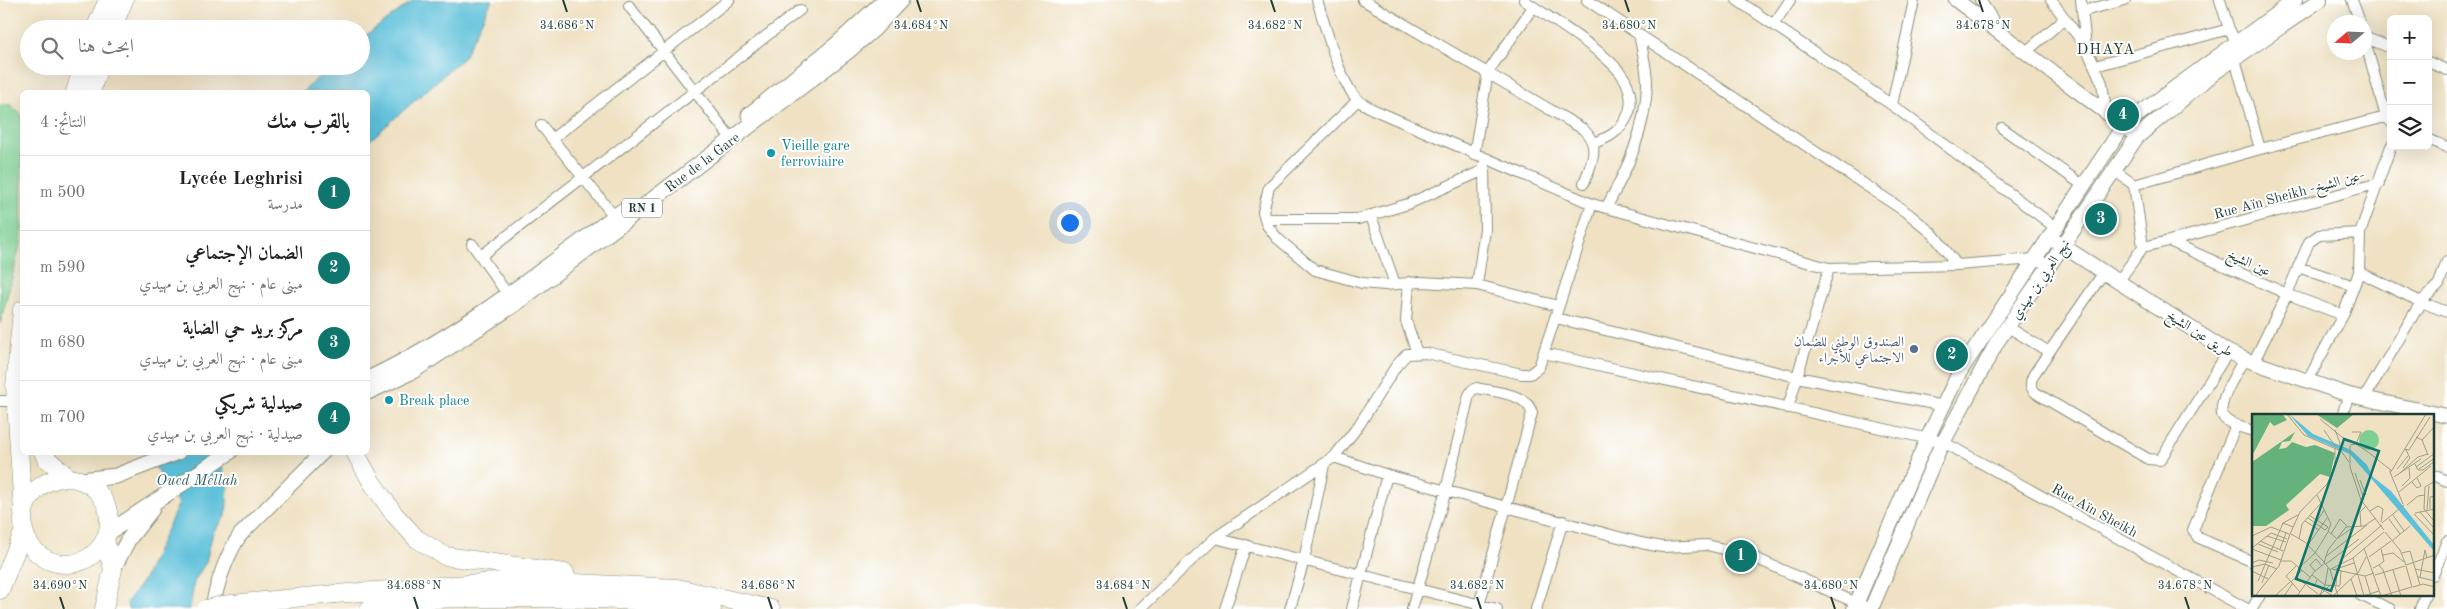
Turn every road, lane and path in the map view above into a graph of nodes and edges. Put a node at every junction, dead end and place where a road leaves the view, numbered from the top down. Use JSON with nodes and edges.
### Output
{"nodes":[{"id":1,"x":108,"y":0,"type":"edge"},
{"id":2,"x":124,"y":0,"type":"edge"},
{"id":3,"x":729,"y":0,"type":"edge"},
{"id":4,"x":885,"y":0,"type":"edge"},
{"id":5,"x":901,"y":0,"type":"edge"},
{"id":6,"x":1317,"y":0,"type":"edge"},
{"id":7,"x":1363,"y":0,"type":"edge"},
{"id":8,"x":1524,"y":0,"type":"edge"},
{"id":9,"x":1587,"y":0,"type":"edge"},
{"id":10,"x":1737,"y":0,"type":"edge"},
{"id":11,"x":1790,"y":0,"type":"edge"},
{"id":12,"x":1911,"y":0,"type":"edge"},
{"id":13,"x":1956,"y":0,"type":"edge"},
{"id":14,"x":1980,"y":0,"type":"edge"},
{"id":15,"x":2050,"y":0,"type":"edge"},
{"id":16,"x":2081,"y":0,"type":"edge"},
{"id":17,"x":2125,"y":0,"type":"edge"},
{"id":18,"x":2220,"y":0,"type":"edge"},
{"id":19,"x":2295,"y":0,"type":"edge"},
{"id":20,"x":2320,"y":0,"type":"edge"},
{"id":21,"x":2352,"y":0,"type":"edge"},
{"id":22,"x":629,"y":6,"type":"dead end"},
{"id":23,"x":1533,"y":7,"type":"junction"},
{"id":24,"x":800,"y":10,"type":"dead end"},
{"id":25,"x":2083,"y":11,"type":"junction"},
{"id":26,"x":2357,"y":15,"type":"edge"},
{"id":27,"x":2064,"y":19,"type":"junction"},
{"id":28,"x":99,"y":20,"type":"edge"},
{"id":29,"x":116,"y":20,"type":"edge"},
{"id":30,"x":1774,"y":24,"type":"junction"},
{"id":31,"x":2229,"y":29,"type":"junction"},
{"id":32,"x":1639,"y":34,"type":"junction"},
{"id":33,"x":2004,"y":35,"type":"junction"},
{"id":34,"x":2236,"y":42,"type":"junction"},
{"id":35,"x":2387,"y":46,"type":"edge"},
{"id":36,"x":2086,"y":47,"type":"junction"},
{"id":37,"x":2027,"y":52,"type":"junction"},
{"id":38,"x":664,"y":53,"type":"junction"},
{"id":39,"x":2235,"y":59,"type":"junction"},
{"id":40,"x":2432,"y":64,"type":"edge"},
{"id":41,"x":2095,"y":66,"type":"junction"},
{"id":42,"x":2447,"y":70,"type":"edge"},
{"id":43,"x":1488,"y":72,"type":"junction"},
{"id":44,"x":80,"y":75,"type":"edge"},
{"id":45,"x":96,"y":75,"type":"edge"},
{"id":46,"x":76,"y":90,"type":"edge"},
{"id":47,"x":92,"y":90,"type":"edge"},
{"id":48,"x":693,"y":91,"type":"junction"},
{"id":49,"x":1358,"y":100,"type":"junction"},
{"id":50,"x":1892,"y":105,"type":"junction"},
{"id":51,"x":2106,"y":111,"type":"junction"},
{"id":52,"x":2387,"y":117,"type":"edge"},
{"id":53,"x":2387,"y":120,"type":"edge"},
{"id":54,"x":541,"y":125,"type":"dead end"},
{"id":55,"x":2124,"y":125,"type":"junction"},
{"id":56,"x":2002,"y":128,"type":"dead end"},
{"id":57,"x":727,"y":133,"type":"junction"},
{"id":58,"x":2137,"y":137,"type":"junction"},
{"id":59,"x":552,"y":140,"type":"junction"},
{"id":60,"x":2432,"y":141,"type":"edge"},
{"id":61,"x":1594,"y":143,"type":"junction"},
{"id":62,"x":2447,"y":147,"type":"edge"},
{"id":63,"x":2260,"y":149,"type":"junction"},
{"id":64,"x":2390,"y":150,"type":"edge"},
{"id":65,"x":1479,"y":157,"type":"junction"},
{"id":66,"x":1484,"y":170,"type":"junction"},
{"id":67,"x":2114,"y":170,"type":"junction"},
{"id":68,"x":583,"y":178,"type":"junction"},
{"id":69,"x":1584,"y":183,"type":"dead end"},
{"id":70,"x":2379,"y":183,"type":"junction"},
{"id":71,"x":2134,"y":185,"type":"junction"},
{"id":72,"x":2084,"y":186,"type":"junction"},
{"id":73,"x":1592,"y":204,"type":"junction"},
{"id":74,"x":1606,"y":208,"type":"junction"},
{"id":75,"x":614,"y":216,"type":"junction"},
{"id":76,"x":1371,"y":216,"type":"junction"},
{"id":77,"x":1265,"y":219,"type":"junction"},
{"id":78,"x":2053,"y":233,"type":"junction"},
{"id":79,"x":2360,"y":233,"type":"junction"},
{"id":80,"x":2169,"y":241,"type":"junction"},
{"id":81,"x":472,"y":244,"type":"dead end"},
{"id":82,"x":2063,"y":246,"type":"junction"},
{"id":83,"x":2143,"y":247,"type":"junction"},
{"id":84,"x":481,"y":256,"type":"junction"},
{"id":85,"x":2035,"y":259,"type":"junction"},
{"id":86,"x":2447,"y":262,"type":"edge"},
{"id":87,"x":1957,"y":265,"type":"junction"},
{"id":88,"x":2049,"y":265,"type":"junction"},
{"id":89,"x":2298,"y":267,"type":"junction"},
{"id":90,"x":1829,"y":268,"type":"junction"},
{"id":91,"x":2104,"y":272,"type":"junction"},
{"id":92,"x":2358,"y":272,"type":"junction"},
{"id":93,"x":1409,"y":282,"type":"junction"},
{"id":94,"x":2118,"y":282,"type":"junction"},
{"id":95,"x":1395,"y":284,"type":"junction"},
{"id":96,"x":1477,"y":285,"type":"junction"},
{"id":97,"x":2354,"y":286,"type":"junction"},
{"id":98,"x":2287,"y":294,"type":"junction"},
{"id":99,"x":508,"y":295,"type":"junction"},
{"id":100,"x":2421,"y":302,"type":"junction"},
{"id":101,"x":1558,"y":306,"type":"junction"},
{"id":102,"x":2447,"y":312,"type":"edge"},
{"id":103,"x":2343,"y":315,"type":"junction"},
{"id":104,"x":1556,"y":318,"type":"junction"},
{"id":105,"x":20,"y":326,"type":"edge"},
{"id":106,"x":2008,"y":326,"type":"junction"},
{"id":107,"x":1417,"y":352,"type":"junction"},
{"id":108,"x":2049,"y":352,"type":"junction"},
{"id":109,"x":2228,"y":352,"type":"junction"},
{"id":110,"x":1544,"y":353,"type":"junction"},
{"id":111,"x":2248,"y":361,"type":"junction"},
{"id":112,"x":1797,"y":377,"type":"junction"},
{"id":113,"x":370,"y":378,"type":"edge"},
{"id":114,"x":2307,"y":382,"type":"junction"},
{"id":115,"x":370,"y":391,"type":"edge"},
{"id":116,"x":2349,"y":394,"type":"junction"},
{"id":117,"x":2365,"y":397,"type":"junction"},
{"id":118,"x":8,"y":401,"type":"edge"},
{"id":119,"x":1944,"y":406,"type":"junction"},
{"id":120,"x":1788,"y":408,"type":"junction"},
{"id":121,"x":2342,"y":414,"type":"edge"},
{"id":122,"x":2447,"y":416,"type":"edge"},
{"id":123,"x":2236,"y":425,"type":"junction"},
{"id":124,"x":2252,"y":431,"type":"edge"},
{"id":125,"x":1928,"y":437,"type":"junction"},
{"id":126,"x":1943,"y":442,"type":"junction"},
{"id":127,"x":44,"y":455,"type":"edge"},
{"id":128,"x":171,"y":455,"type":"edge"},
{"id":129,"x":225,"y":455,"type":"edge"},
{"id":130,"x":320,"y":455,"type":"edge"},
{"id":131,"x":357,"y":455,"type":"edge"},
{"id":132,"x":1334,"y":457,"type":"junction"},
{"id":133,"x":1324,"y":465,"type":"junction"},
{"id":134,"x":1386,"y":475,"type":"junction"},
{"id":135,"x":2434,"y":475,"type":"edge"},
{"id":136,"x":74,"y":479,"type":"junction"},
{"id":137,"x":2447,"y":481,"type":"edge"},
{"id":138,"x":1446,"y":490,"type":"junction"},
{"id":139,"x":159,"y":499,"type":"junction"},
{"id":140,"x":1507,"y":506,"type":"junction"},
{"id":141,"x":1563,"y":521,"type":"junction"},
{"id":142,"x":23,"y":523,"type":"junction"},
{"id":143,"x":107,"y":537,"type":"junction"},
{"id":144,"x":1215,"y":538,"type":"junction"},
{"id":145,"x":2447,"y":542,"type":"edge"},
{"id":146,"x":1246,"y":546,"type":"junction"},
{"id":147,"x":1304,"y":560,"type":"junction"},
{"id":148,"x":2252,"y":562,"type":"edge"},
{"id":149,"x":113,"y":569,"type":"junction"},
{"id":150,"x":2434,"y":572,"type":"edge"},
{"id":151,"x":1361,"y":574,"type":"junction"},
{"id":152,"x":1866,"y":580,"type":"junction"},
{"id":153,"x":1880,"y":587,"type":"junction"},
{"id":154,"x":677,"y":588,"type":"junction"},
{"id":155,"x":1417,"y":588,"type":"junction"},
{"id":156,"x":0,"y":590,"type":"edge"},
{"id":157,"x":2259,"y":596,"type":"edge"},
{"id":158,"x":2425,"y":596,"type":"edge"},
{"id":159,"x":2373,"y":598,"type":"edge"},
{"id":160,"x":1855,"y":606,"type":"edge"},
{"id":161,"x":1479,"y":607,"type":"edge"},
{"id":162,"x":104,"y":609,"type":"edge"},
{"id":163,"x":206,"y":609,"type":"edge"},
{"id":164,"x":212,"y":609,"type":"edge"},
{"id":165,"x":369,"y":609,"type":"edge"},
{"id":166,"x":712,"y":609,"type":"edge"},
{"id":167,"x":771,"y":609,"type":"edge"},
{"id":168,"x":1140,"y":609,"type":"edge"},
{"id":169,"x":1225,"y":609,"type":"edge"},
{"id":170,"x":1290,"y":609,"type":"edge"},
{"id":171,"x":1352,"y":609,"type":"edge"},
{"id":172,"x":1412,"y":609,"type":"edge"},
{"id":173,"x":1497,"y":609,"type":"edge"},
{"id":174,"x":1536,"y":609,"type":"edge"},
{"id":175,"x":1871,"y":609,"type":"edge"},
{"id":176,"x":2247,"y":609,"type":"edge"},
{"id":177,"x":2252,"y":609,"type":"edge"},
{"id":178,"x":2390,"y":609,"type":"edge"},
{"id":179,"x":2420,"y":609,"type":"edge"}],
"edges":[{"from":1,"to":28,"type":"highway"},
{"from":2,"to":29,"type":"highway"},
{"from":3,"to":38,"type":"street"},
{"from":4,"to":57,"type":"main road","name":"Rue de la Gare","number":"RN 1"},
{"from":5,"to":115,"type":"main road","name":"Rue de la Gare","number":"RN 1"},
{"from":6,"to":49,"type":"street"},
{"from":7,"to":43,"type":"street"},
{"from":8,"to":23,"type":"street"},
{"from":9,"to":32,"type":"street"},
{"from":10,"to":30,"type":"street"},
{"from":11,"to":30,"type":"street"},
{"from":12,"to":50,"type":"street"},
{"from":13,"to":33,"type":"main road"},
{"from":14,"to":33,"type":"street"},
{"from":15,"to":27,"type":"street"},
{"from":16,"to":25,"type":"street"},
{"from":17,"to":25,"type":"street"},
{"from":18,"to":31,"type":"street"},
{"from":19,"to":34,"type":"main road","name":"نهج العربي بن مهيدي"},
{"from":20,"to":39,"type":"main road","name":"نهج العربي بن مهيدي"},
{"from":21,"to":26,"type":"street"},
{"from":22,"to":38,"type":"street"},
{"from":23,"to":43,"type":"street"},
{"from":23,"to":61,"type":"street"},
{"from":24,"to":48,"type":"street"},
{"from":25,"to":36,"type":"street"},
{"from":27,"to":36,"type":"street"},
{"from":27,"to":37,"type":"street"},
{"from":30,"to":50,"type":"street"},
{"from":31,"to":34,"type":"street"},
{"from":31,"to":41,"type":"street"},
{"from":32,"to":74,"type":"street"},
{"from":32,"to":87,"type":"street"},
{"from":33,"to":37,"type":"main road"},
{"from":34,"to":55,"type":"main road","name":"نهج العربي بن مهيدي"},
{"from":35,"to":52,"type":"street"},
{"from":36,"to":41,"type":"street"},
{"from":37,"to":51,"type":"main road"},
{"from":38,"to":48,"type":"street"},
{"from":38,"to":59,"type":"street"},
{"from":39,"to":58,"type":"main road","name":"نهج العربي بن مهيدي"},
{"from":39,"to":63,"type":"street"},
{"from":40,"to":42,"type":"street"},
{"from":41,"to":51,"type":"street"},
{"from":43,"to":61,"type":"street"},
{"from":43,"to":65,"type":"street"},
{"from":44,"to":46,"type":"highway"},
{"from":45,"to":47,"type":"highway"},
{"from":48,"to":57,"type":"street"},
{"from":48,"to":68,"type":"street"},
{"from":49,"to":65,"type":"street"},
{"from":49,"to":77,"type":"street"},
{"from":50,"to":78,"type":"street"},
{"from":51,"to":55,"type":"main road"},
{"from":53,"to":63,"type":"street"},
{"from":54,"to":59,"type":"street"},
{"from":55,"to":58,"type":"main road"},
{"from":55,"to":72,"type":"main road","name":"نهج العربي بن مهيدي"},
{"from":56,"to":72,"type":"street"},
{"from":57,"to":75,"type":"main road","name":"Rue de la Gare","number":"RN 1"},
{"from":58,"to":67,"type":"main road","name":"نهج العربي بن مهيدي"},
{"from":59,"to":68,"type":"street"},
{"from":60,"to":62,"type":"street"},
{"from":61,"to":69,"type":"street"},
{"from":63,"to":71,"type":"street"},
{"from":64,"to":70,"type":"street","name":"Rue Aïn Sheikh -عين الشيخ-"},
{"from":65,"to":66,"type":"street"},
{"from":65,"to":73,"type":"street"},
{"from":66,"to":76,"type":"street"},
{"from":66,"to":96,"type":"street"},
{"from":67,"to":71,"type":"street"},
{"from":67,"to":82,"type":"main road","name":"نهج العربي بن مهيدي"},
{"from":68,"to":75,"type":"street"},
{"from":68,"to":84,"type":"street"},
{"from":70,"to":79,"type":"street"},
{"from":70,"to":80,"type":"street","name":"Rue Aïn Sheikh -عين الشيخ-"},
{"from":71,"to":83,"type":"street"},
{"from":72,"to":78,"type":"main road","name":"نهج العربي بن مهيدي"},
{"from":73,"to":74,"type":"street"},
{"from":73,"to":101,"type":"street"},
{"from":74,"to":90,"type":"street"},
{"from":75,"to":99,"type":"main road","name":"Rue de la Gare","number":"RN 1"},
{"from":76,"to":77,"type":"street"},
{"from":76,"to":95,"type":"street"},
{"from":77,"to":95,"type":"street"},
{"from":78,"to":82,"type":"main road","name":"طريق عين الشيخ"},
{"from":78,"to":85,"type":"main road","name":"نهج العربي بن مهيدي"},
{"from":79,"to":89,"type":"street"},
{"from":79,"to":92,"type":"street"},
{"from":80,"to":83,"type":"street"},
{"from":80,"to":98,"type":"street","name":"عين الشيخ"},
{"from":81,"to":84,"type":"street"},
{"from":82,"to":88,"type":"main road","name":"نهج العربي بن مهيدي"},
{"from":82,"to":91,"type":"main road","name":"طريق عين الشيخ"},
{"from":83,"to":94,"type":"street"},
{"from":84,"to":99,"type":"street"},
{"from":85,"to":87,"type":"street"},
{"from":85,"to":88,"type":"street"},
{"from":85,"to":119,"type":"main road","name":"نهج العربي بن مهيدي"},
{"from":86,"to":100,"type":"street"},
{"from":87,"to":90,"type":"street"},
{"from":88,"to":106,"type":"main road","name":"نهج العربي بن مهيدي"},
{"from":89,"to":97,"type":"street"},
{"from":89,"to":98,"type":"street"},
{"from":90,"to":112,"type":"street"},
{"from":91,"to":94,"type":"main road","name":"طريق عين الشيخ"},
{"from":91,"to":108,"type":"street"},
{"from":92,"to":97,"type":"street"},
{"from":92,"to":100,"type":"street"},
{"from":93,"to":95,"type":"street"},
{"from":93,"to":96,"type":"street"},
{"from":93,"to":107,"type":"street"},
{"from":94,"to":109,"type":"main road","name":"طريق عين الشيخ"},
{"from":96,"to":101,"type":"street"},
{"from":97,"to":103,"type":"street"},
{"from":98,"to":103,"type":"street","name":"عين الشيخ"},
{"from":98,"to":111,"type":"street"},
{"from":99,"to":113,"type":"main road","name":"Rue de la Gare","number":"RN 1"},
{"from":100,"to":102,"type":"street"},
{"from":100,"to":117,"type":"street"},
{"from":101,"to":104,"type":"street"},
{"from":103,"to":114,"type":"street"},
{"from":104,"to":110,"type":"street"},
{"from":104,"to":112,"type":"street"},
{"from":105,"to":118,"type":"highway"},
{"from":106,"to":108,"type":"street"},
{"from":106,"to":126,"type":"main road","name":"نهج العربي بن مهيدي"},
{"from":107,"to":110,"type":"street"},
{"from":107,"to":132,"type":"street"},
{"from":108,"to":109,"type":"street"},
{"from":109,"to":111,"type":"main road","name":"طريق عين الشيخ"},
{"from":110,"to":120,"type":"street","name":"Rue Aïn Sheikh"},
{"from":111,"to":114,"type":"main road","name":"طريق عين الشيخ"},
{"from":111,"to":123,"type":"street"},
{"from":112,"to":119,"type":"street"},
{"from":112,"to":120,"type":"street"},
{"from":114,"to":116,"type":"main road","name":"طريق عين الشيخ"},
{"from":116,"to":117,"type":"main road","name":"طريق عين الشيخ"},
{"from":116,"to":121,"type":"street"},
{"from":117,"to":122,"type":"main road","name":"طريق عين الشيخ"},
{"from":118,"to":142,"type":"highway"},
{"from":119,"to":125,"type":"main road","name":"نهج العربي بن مهيدي"},
{"from":120,"to":125,"type":"street","name":"Rue Aïn Sheikh"},
{"from":123,"to":124,"type":"street"},
{"from":123,"to":148,"type":"street"},
{"from":125,"to":126,"type":"street","name":"Rue Aïn Sheikh"},
{"from":125,"to":152,"type":"main road","name":"نهج العربي بن مهيدي"},
{"from":126,"to":153,"type":"main road","name":"نهج العربي بن مهيدي"},
{"from":126,"to":176,"type":"street","name":"Rue Aïn Sheikh"},
{"from":127,"to":136,"type":"highway"},
{"from":128,"to":136,"type":"main road"},
{"from":129,"to":139,"type":"main road"},
{"from":130,"to":164,"type":"main road"},
{"from":131,"to":154,"type":"highway"},
{"from":132,"to":133,"type":"street"},
{"from":132,"to":134,"type":"street"},
{"from":133,"to":144,"type":"street"},
{"from":133,"to":147,"type":"street"},
{"from":134,"to":138,"type":"street"},
{"from":134,"to":151,"type":"street"},
{"from":135,"to":137,"type":"street"},
{"from":136,"to":142,"type":"highway"},
{"from":136,"to":143,"type":"highway"},
{"from":138,"to":140,"type":"street"},
{"from":138,"to":140,"type":"street"},
{"from":138,"to":155,"type":"street"},
{"from":139,"to":143,"type":"main road"},
{"from":139,"to":149,"type":"main road"},
{"from":140,"to":141,"type":"street"},
{"from":140,"to":161,"type":"street"},
{"from":141,"to":160,"type":"street"},
{"from":141,"to":174,"type":"street"},
{"from":142,"to":143,"type":"highway"},
{"from":142,"to":156,"type":"highway"},
{"from":143,"to":149,"type":"highway"},
{"from":144,"to":146,"type":"street"},
{"from":144,"to":168,"type":"street"},
{"from":145,"to":150,"type":"street"},
{"from":146,"to":147,"type":"street"},
{"from":146,"to":169,"type":"street"},
{"from":147,"to":151,"type":"street"},
{"from":147,"to":170,"type":"street"},
{"from":149,"to":162,"type":"highway"},
{"from":151,"to":155,"type":"street"},
{"from":151,"to":171,"type":"street"},
{"from":152,"to":153,"type":"main road"},
{"from":152,"to":160,"type":"main road","name":"نهج العربي بن مهيدي"},
{"from":153,"to":175,"type":"main road","name":"نهج العربي بن مهيدي"},
{"from":154,"to":163,"type":"highway","bridge":true},
{"from":154,"to":167,"type":"highway"},
{"from":155,"to":161,"type":"street"},
{"from":155,"to":172,"type":"street"},
{"from":157,"to":177,"type":"street"},
{"from":158,"to":179,"type":"street"},
{"from":159,"to":178,"type":"street"},
{"from":160,"to":175,"type":"street"},
{"from":161,"to":173,"type":"street"},
{"from":165,"to":166,"type":"highway"}]}
